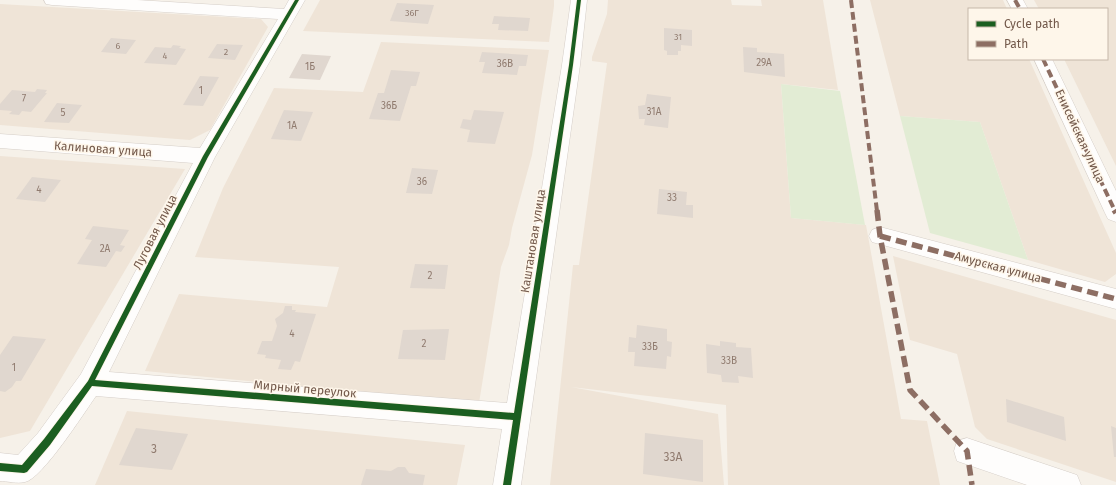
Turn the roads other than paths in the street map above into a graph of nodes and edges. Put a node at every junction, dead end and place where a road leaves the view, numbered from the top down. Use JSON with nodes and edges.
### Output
{"nodes":[{"id":1,"x":52,"y":0,"type":"edge"},
{"id":2,"x":579,"y":0,"type":"edge"},
{"id":3,"x":293,"y":7,"type":"edge"},
{"id":4,"x":1043,"y":60,"type":"edge"},
{"id":5,"x":0,"y":141,"type":"edge"},
{"id":6,"x":206,"y":156,"type":"junction"},
{"id":7,"x":1116,"y":213,"type":"edge"},
{"id":8,"x":880,"y":236,"type":"dead end"},
{"id":9,"x":1116,"y":298,"type":"edge"},
{"id":10,"x":90,"y":383,"type":"junction"},
{"id":11,"x":517,"y":418,"type":"junction"},
{"id":12,"x":967,"y":451,"type":"dead end"},
{"id":13,"x":12,"y":468,"type":"edge"},
{"id":14,"x":507,"y":485,"type":"edge"},
{"id":15,"x":1067,"y":485,"type":"edge"}],
"edges":[{"from":1,"to":3,"type":"street"},
{"from":2,"to":11,"type":"street","name":"Каштановая улица"},
{"from":3,"to":6,"type":"street","name":"Луговая улица"},
{"from":4,"to":7,"type":"street","name":"Енисейская улица"},
{"from":5,"to":6,"type":"street","name":"Калиновая улица"},
{"from":6,"to":10,"type":"street","name":"Луговая улица"},
{"from":8,"to":9,"type":"street","name":"Амурская улица"},
{"from":10,"to":11,"type":"street","name":"Мирный переулок"},
{"from":10,"to":13,"type":"street","name":"Луговая улица"},
{"from":11,"to":14,"type":"street","name":"Каштановая улица"},
{"from":12,"to":15,"type":"street"}]}
